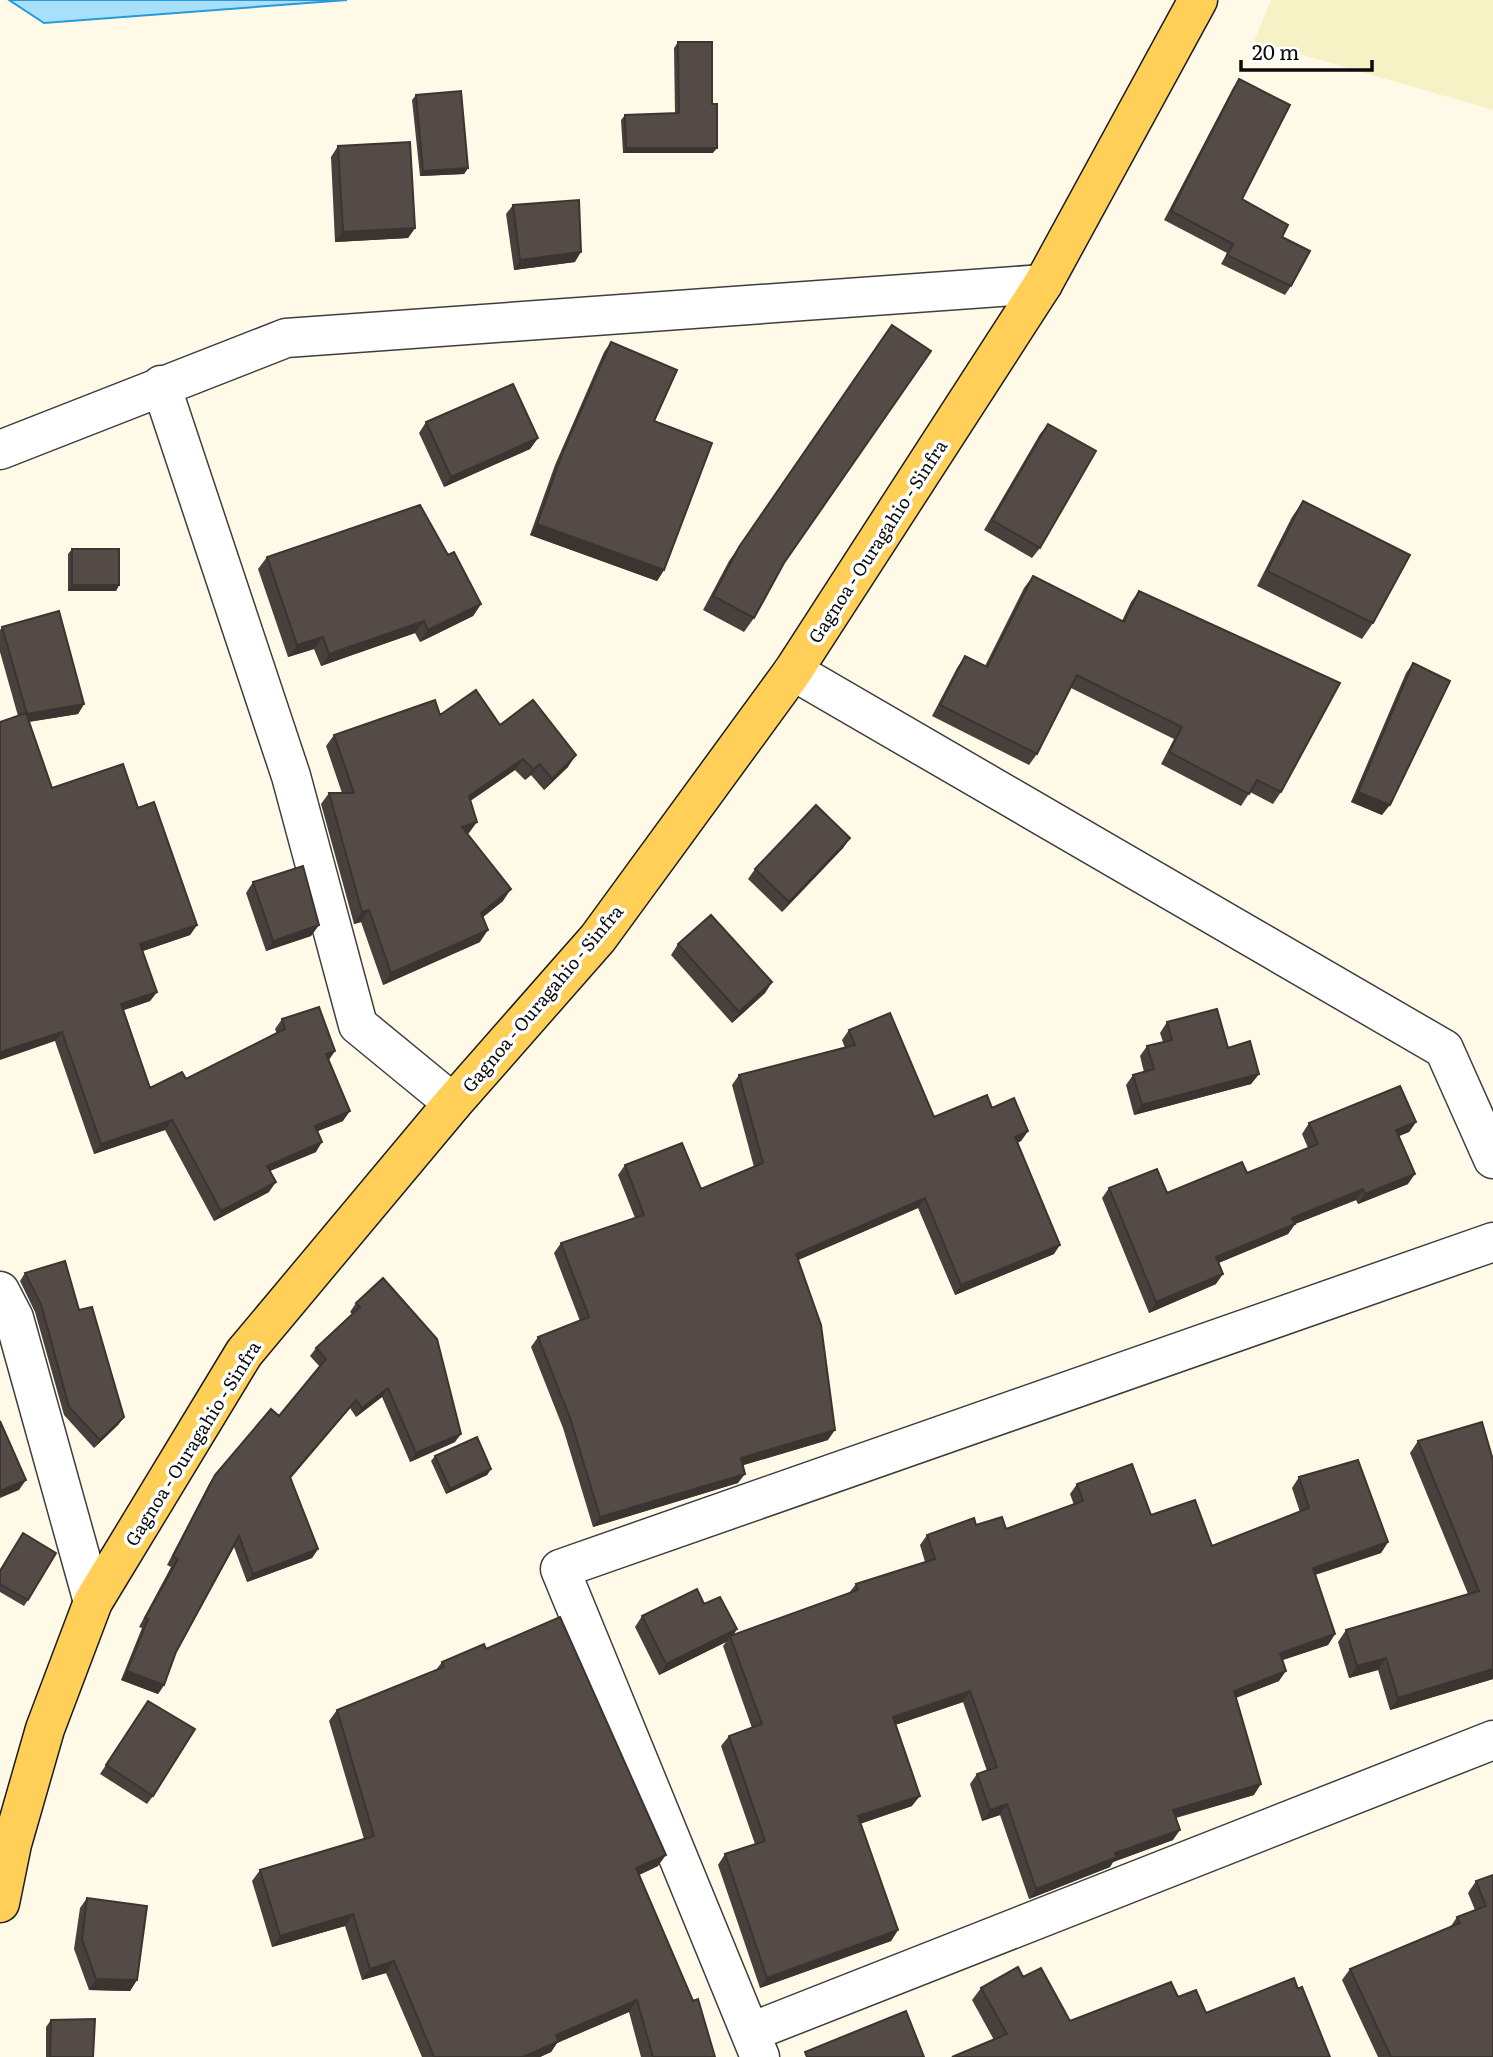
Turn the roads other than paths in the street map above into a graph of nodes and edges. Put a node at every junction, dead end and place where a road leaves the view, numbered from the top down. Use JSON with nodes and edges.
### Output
{"nodes":[{"id":1,"x":1198,"y":0,"type":"edge"},
{"id":2,"x":1043,"y":284,"type":"junction"},
{"id":3,"x":162,"y":385,"type":"junction"},
{"id":4,"x":0,"y":450,"type":"edge"},
{"id":5,"x":793,"y":671,"type":"junction"},
{"id":6,"x":453,"y":1103,"type":"junction"},
{"id":7,"x":1493,"y":1159,"type":"edge"},
{"id":8,"x":1493,"y":1242,"type":"edge"},
{"id":9,"x":0,"y":1291,"type":"edge"},
{"id":10,"x":93,"y":1602,"type":"junction"},
{"id":11,"x":1493,"y":1740,"type":"edge"},
{"id":12,"x":0,"y":1903,"type":"edge"},
{"id":13,"x":755,"y":2045,"type":"edge"}],
"edges":[{"from":1,"to":2,"type":"main road","name":"Gagnoa - Ouragahio - Sinfra"},
{"from":2,"to":3,"type":"street"},
{"from":2,"to":5,"type":"main road","name":"Gagnoa - Ouragahio - Sinfra"},
{"from":3,"to":4,"type":"street"},
{"from":3,"to":6,"type":"street"},
{"from":5,"to":6,"type":"main road","name":"Gagnoa - Ouragahio - Sinfra"},
{"from":5,"to":7,"type":"street"},
{"from":6,"to":10,"type":"main road","name":"Gagnoa - Ouragahio - Sinfra"},
{"from":8,"to":13,"type":"street"},
{"from":9,"to":10,"type":"street"},
{"from":10,"to":12,"type":"main road","name":"Gagnoa - Ouragahio - Sinfra"},
{"from":11,"to":13,"type":"street"}]}
